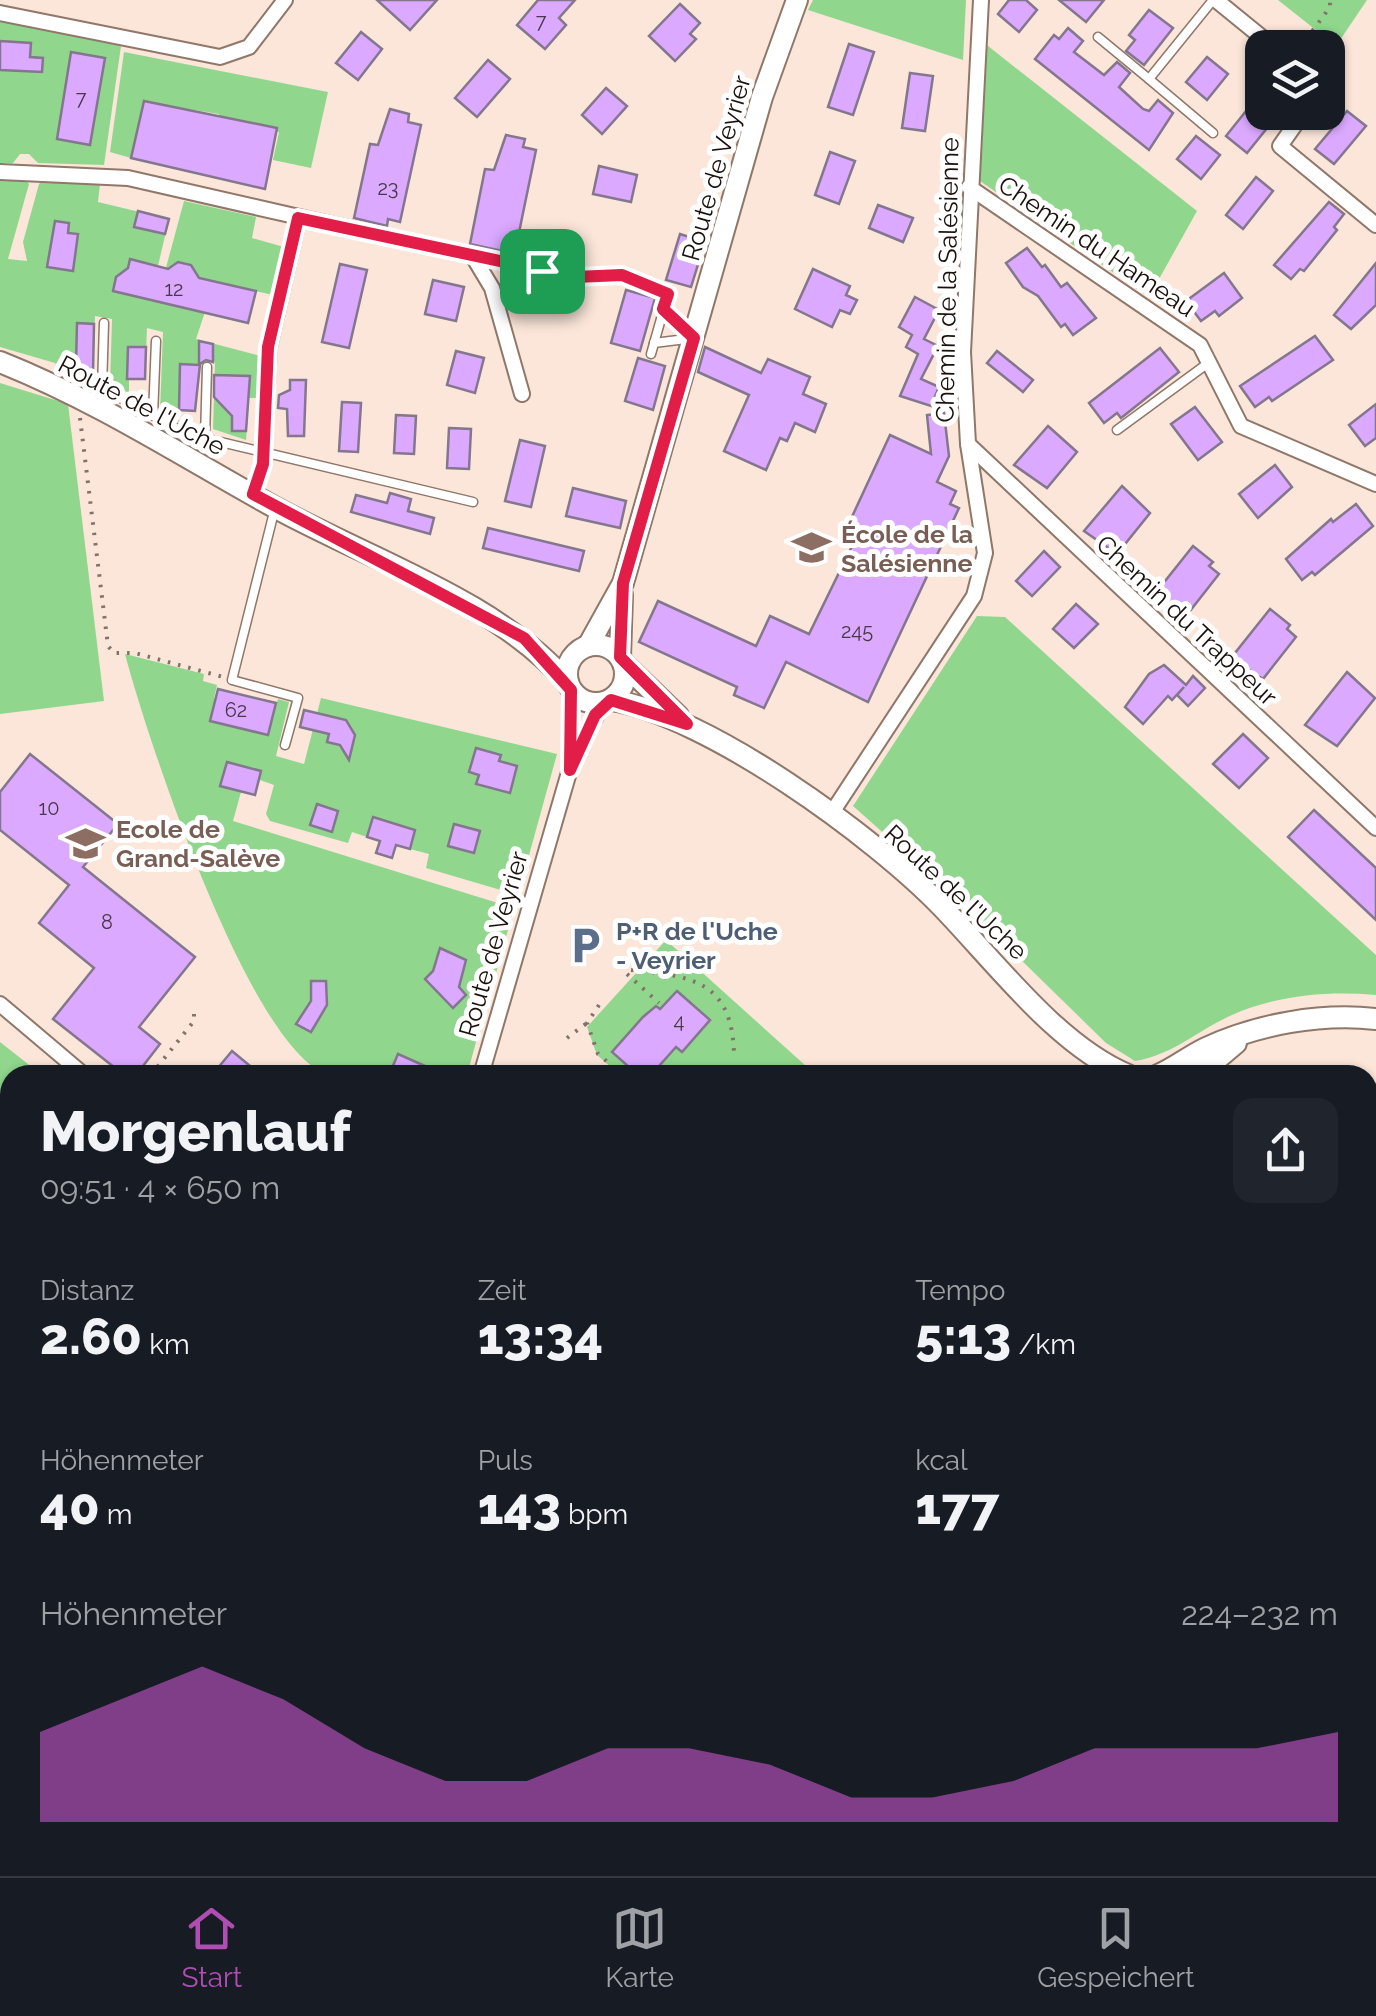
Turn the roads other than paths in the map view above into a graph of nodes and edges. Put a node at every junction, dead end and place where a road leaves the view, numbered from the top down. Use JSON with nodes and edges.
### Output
{"nodes":[{"id":1,"x":286,"y":0,"type":"edge"},
{"id":2,"x":796,"y":0,"type":"edge"},
{"id":3,"x":980,"y":0,"type":"edge"},
{"id":4,"x":1214,"y":0,"type":"edge"},
{"id":5,"x":0,"y":13,"type":"edge"},
{"id":6,"x":1252,"y":30,"type":"edge"},
{"id":7,"x":1098,"y":37,"type":"dead end"},
{"id":8,"x":1149,"y":79,"type":"junction"},
{"id":9,"x":1291,"y":130,"type":"edge"},
{"id":10,"x":1212,"y":133,"type":"dead end"},
{"id":11,"x":0,"y":172,"type":"edge"},
{"id":12,"x":969,"y":186,"type":"junction"},
{"id":13,"x":298,"y":218,"type":"junction"},
{"id":14,"x":1376,"y":225,"type":"edge"},
{"id":15,"x":474,"y":258,"type":"junction"},
{"id":16,"x":542,"y":271,"type":"road end"},
{"id":17,"x":668,"y":294,"type":"road end"},
{"id":18,"x":663,"y":309,"type":"junction"},
{"id":19,"x":104,"y":323,"type":"dead end"},
{"id":20,"x":694,"y":338,"type":"junction"},
{"id":21,"x":156,"y":341,"type":"dead end"},
{"id":22,"x":654,"y":343,"type":"junction"},
{"id":23,"x":651,"y":354,"type":"dead end"},
{"id":24,"x":1211,"y":361,"type":"junction"},
{"id":25,"x":0,"y":362,"type":"edge"},
{"id":26,"x":207,"y":367,"type":"dead end"},
{"id":27,"x":522,"y":394,"type":"dead end"},
{"id":28,"x":153,"y":415,"type":"junction"},
{"id":29,"x":1118,"y":430,"type":"dead end"},
{"id":30,"x":205,"y":438,"type":"junction"},
{"id":31,"x":968,"y":444,"type":"junction"},
{"id":32,"x":264,"y":451,"type":"junction"},
{"id":33,"x":1376,"y":484,"type":"edge"},
{"id":34,"x":253,"y":494,"type":"junction"},
{"id":35,"x":473,"y":502,"type":"dead end"},
{"id":36,"x":275,"y":507,"type":"junction"},
{"id":37,"x":623,"y":583,"type":"junction"},
{"id":38,"x":524,"y":638,"type":"junction"},
{"id":39,"x":584,"y":647,"type":"junction"},
{"id":40,"x":622,"y":660,"type":"junction"},
{"id":41,"x":570,"y":687,"type":"junction"},
{"id":42,"x":608,"y":701,"type":"junction"},
{"id":43,"x":687,"y":724,"type":"junction"},
{"id":44,"x":285,"y":745,"type":"dead end"},
{"id":45,"x":570,"y":770,"type":"junction"},
{"id":46,"x":831,"y":814,"type":"junction"},
{"id":47,"x":1376,"y":828,"type":"edge"},
{"id":48,"x":0,"y":1004,"type":"edge"},
{"id":49,"x":1376,"y":1019,"type":"edge"},
{"id":50,"x":1246,"y":1036,"type":"junction"},
{"id":51,"x":1078,"y":1047,"type":"junction"},
{"id":52,"x":72,"y":1065,"type":"edge"},
{"id":53,"x":484,"y":1065,"type":"edge"},
{"id":54,"x":1086,"y":1065,"type":"edge"},
{"id":55,"x":1110,"y":1065,"type":"edge"},
{"id":56,"x":1176,"y":1065,"type":"edge"},
{"id":57,"x":1210,"y":1065,"type":"edge"}],
"edges":[{"from":1,"to":5,"type":"street"},
{"from":2,"to":20,"type":"street","name":"Route de Veyrier"},
{"from":3,"to":12,"type":"street","name":"Chemin de la Salésienne"},
{"from":4,"to":6,"type":"street"},
{"from":4,"to":8,"type":"lane"},
{"from":7,"to":8,"type":"lane"},
{"from":8,"to":10,"type":"lane"},
{"from":9,"to":14,"type":"street"},
{"from":11,"to":13,"type":"street"},
{"from":12,"to":24,"type":"street","name":"Chemin du Hameau"},
{"from":12,"to":31,"type":"street","name":"Chemin de la Salésienne"},
{"from":13,"to":15,"type":"street"},
{"from":13,"to":32,"type":"street"},
{"from":15,"to":16,"type":"street"},
{"from":15,"to":27,"type":"street"},
{"from":17,"to":18,"type":"lane"},
{"from":18,"to":20,"type":"lane"},
{"from":18,"to":22,"type":"lane"},
{"from":19,"to":28,"type":"lane"},
{"from":20,"to":22,"type":"lane"},
{"from":20,"to":37,"type":"street","name":"Route de Veyrier"},
{"from":21,"to":28,"type":"lane"},
{"from":22,"to":23,"type":"lane"},
{"from":24,"to":29,"type":"lane"},
{"from":24,"to":33,"type":"street","name":"Chemin du Hameau"},
{"from":25,"to":34,"type":"street","name":"Route de l'Uche"},
{"from":26,"to":30,"type":"lane"},
{"from":28,"to":30,"type":"lane"},
{"from":30,"to":32,"type":"lane"},
{"from":31,"to":46,"type":"street","name":"Chemin de la Salésienne"},
{"from":31,"to":47,"type":"street","name":"Chemin du Trappeur"},
{"from":32,"to":34,"type":"street"},
{"from":32,"to":35,"type":"lane"},
{"from":34,"to":36,"type":"street","name":"Route de l'Uche"},
{"from":36,"to":38,"type":"street","name":"Route de l'Uche"},
{"from":36,"to":44,"type":"lane"},
{"from":37,"to":39,"type":"street","name":"Route de Veyrier"},
{"from":37,"to":40,"type":"street","name":"Route de Veyrier"},
{"from":38,"to":39,"type":"street","name":"Route de l'Uche"},
{"from":38,"to":41,"type":"street","name":"Route de l'Uche"},
{"from":39,"to":40,"type":"street"},
{"from":39,"to":41,"type":"street"},
{"from":40,"to":42,"type":"street"},
{"from":40,"to":43,"type":"street","name":"Route de l'Uche"},
{"from":41,"to":42,"type":"street"},
{"from":41,"to":45,"type":"street","name":"Route de Veyrier"},
{"from":42,"to":43,"type":"street","name":"Route de l'Uche"},
{"from":42,"to":45,"type":"street","name":"Route de Veyrier"},
{"from":43,"to":46,"type":"street","name":"Route de l'Uche"},
{"from":45,"to":53,"type":"street","name":"Route de Veyrier"},
{"from":46,"to":51,"type":"street","name":"Route de l'Uche"},
{"from":48,"to":52,"type":"street"},
{"from":49,"to":50,"type":"street"},
{"from":50,"to":56,"type":"street"},
{"from":50,"to":57,"type":"street"},
{"from":51,"to":54,"type":"street","name":"Route de l'Uche"},
{"from":51,"to":55,"type":"street","name":"Route de l'Uche"}]}
